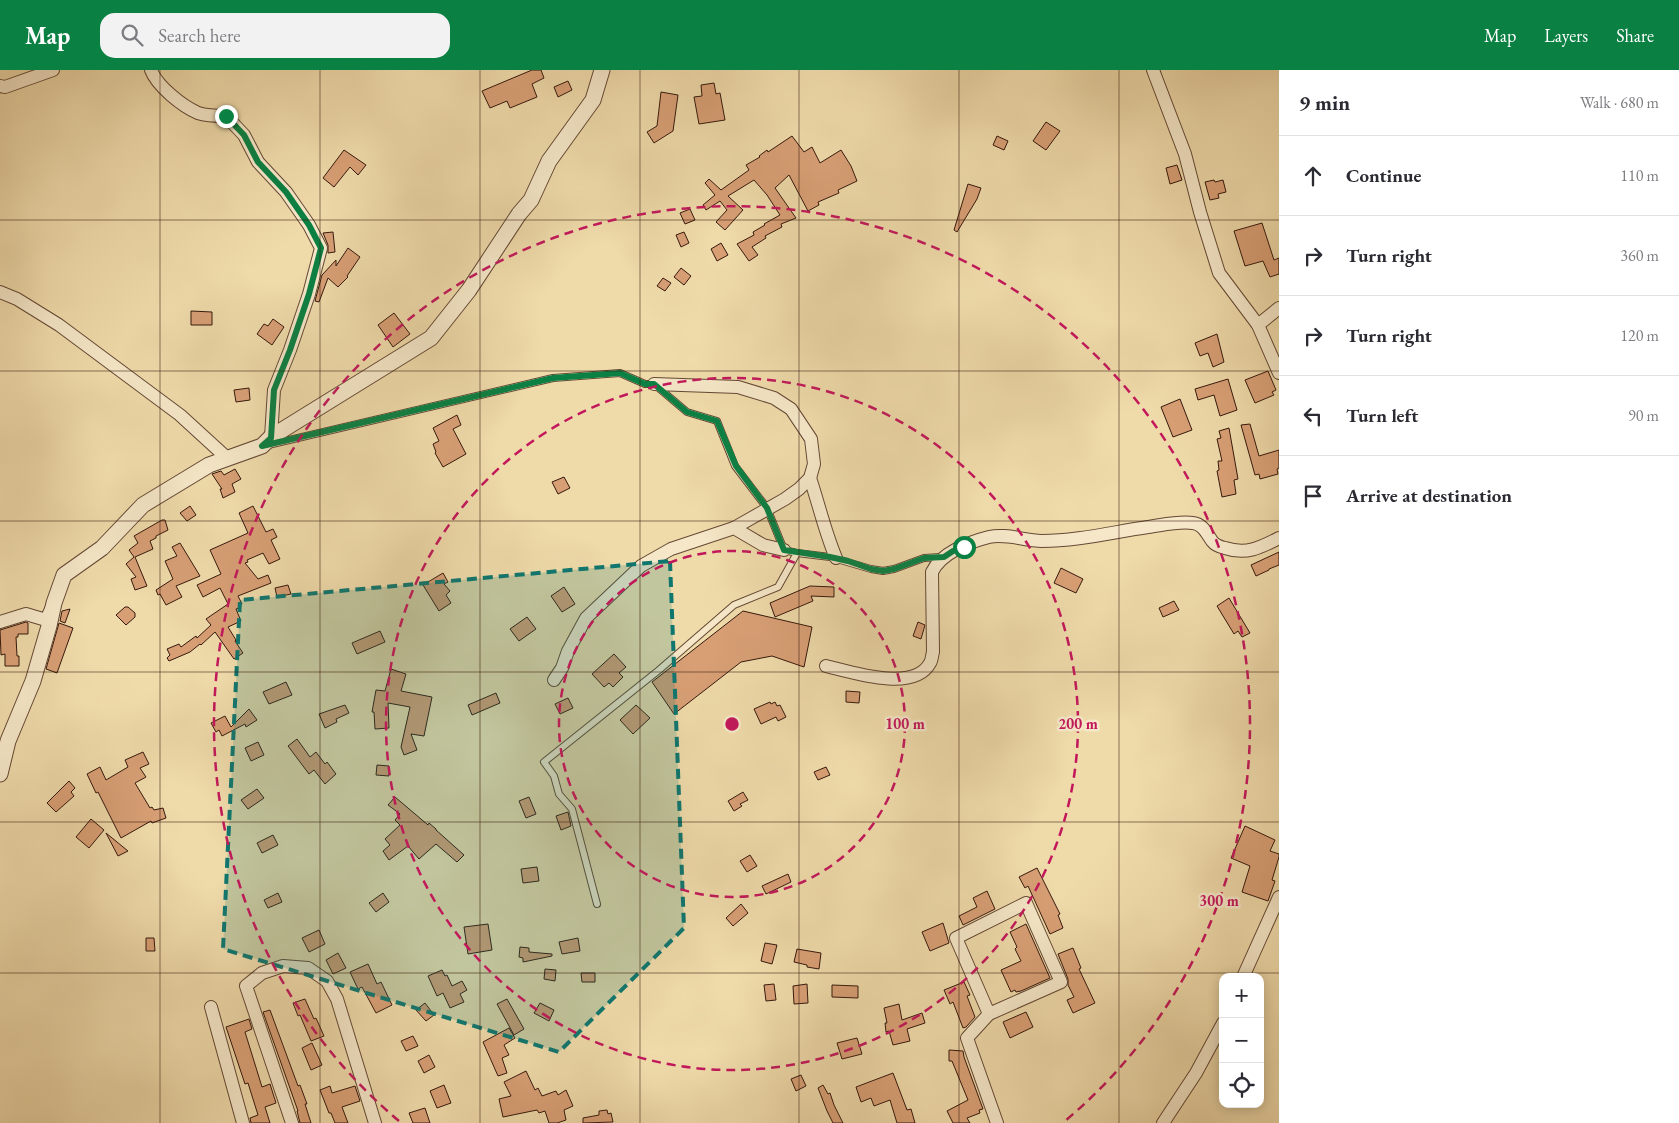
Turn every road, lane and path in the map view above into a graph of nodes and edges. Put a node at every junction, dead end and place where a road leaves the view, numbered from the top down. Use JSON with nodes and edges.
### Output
{"nodes":[{"id":1,"x":53,"y":70,"type":"edge"},
{"id":2,"x":150,"y":70,"type":"edge"},
{"id":3,"x":602,"y":70,"type":"edge"},
{"id":4,"x":1153,"y":70,"type":"edge"},
{"id":5,"x":0,"y":86,"type":"edge"},
{"id":6,"x":0,"y":292,"type":"edge"},
{"id":7,"x":1279,"y":308,"type":"edge"},
{"id":8,"x":1258,"y":325,"type":"junction"},
{"id":9,"x":1279,"y":373,"type":"edge"},
{"id":10,"x":654,"y":384,"type":"junction"},
{"id":11,"x":266,"y":442,"type":"junction"},
{"id":12,"x":227,"y":458,"type":"junction"},
{"id":13,"x":810,"y":478,"type":"junction"},
{"id":14,"x":767,"y":508,"type":"junction"},
{"id":15,"x":734,"y":528,"type":"junction"},
{"id":16,"x":1279,"y":538,"type":"edge"},
{"id":17,"x":784,"y":550,"type":"junction"},
{"id":18,"x":797,"y":553,"type":"junction"},
{"id":19,"x":944,"y":557,"type":"junction"},
{"id":20,"x":836,"y":558,"type":"junction"},
{"id":21,"x":54,"y":603,"type":"junction"},
{"id":22,"x":0,"y":622,"type":"edge"},
{"id":23,"x":826,"y":666,"type":"dead end"},
{"id":24,"x":554,"y":680,"type":"dead end"},
{"id":25,"x":0,"y":774,"type":"edge"},
{"id":26,"x":1279,"y":897,"type":"edge"},
{"id":27,"x":597,"y":904,"type":"dead end"},
{"id":28,"x":1245,"y":973,"type":"edge"},
{"id":29,"x":211,"y":1008,"type":"dead end"},
{"id":30,"x":989,"y":1014,"type":"junction"},
{"id":31,"x":1219,"y":1031,"type":"edge"},
{"id":32,"x":243,"y":1123,"type":"edge"},
{"id":33,"x":292,"y":1123,"type":"edge"},
{"id":34,"x":374,"y":1123,"type":"edge"},
{"id":35,"x":997,"y":1123,"type":"edge"},
{"id":36,"x":1163,"y":1123,"type":"edge"}],
"edges":[{"from":1,"to":5,"type":"street"},
{"from":2,"to":11,"type":"street"},
{"from":3,"to":11,"type":"street"},
{"from":4,"to":8,"type":"street"},
{"from":6,"to":12,"type":"street"},
{"from":7,"to":8,"type":"street"},
{"from":8,"to":9,"type":"street"},
{"from":10,"to":11,"type":"lane"},
{"from":10,"to":13,"type":"street"},
{"from":10,"to":14,"type":"lane"},
{"from":11,"to":12,"type":"street"},
{"from":12,"to":21,"type":"street"},
{"from":13,"to":14,"type":"street"},
{"from":13,"to":20,"type":"street"},
{"from":14,"to":15,"type":"street"},
{"from":14,"to":17,"type":"lane"},
{"from":15,"to":17,"type":"street"},
{"from":15,"to":24,"type":"street"},
{"from":16,"to":19,"type":"street"},
{"from":17,"to":18,"type":"lane"},
{"from":18,"to":20,"type":"lane"},
{"from":18,"to":27,"type":"lane"},
{"from":19,"to":20,"type":"lane"},
{"from":19,"to":23,"type":"street"},
{"from":21,"to":22,"type":"street"},
{"from":21,"to":25,"type":"street"},
{"from":26,"to":28,"type":"street"},
{"from":29,"to":32,"type":"street"},
{"from":30,"to":30,"type":"street"},
{"from":30,"to":35,"type":"street"},
{"from":31,"to":36,"type":"street"},
{"from":33,"to":34,"type":"street"}]}
